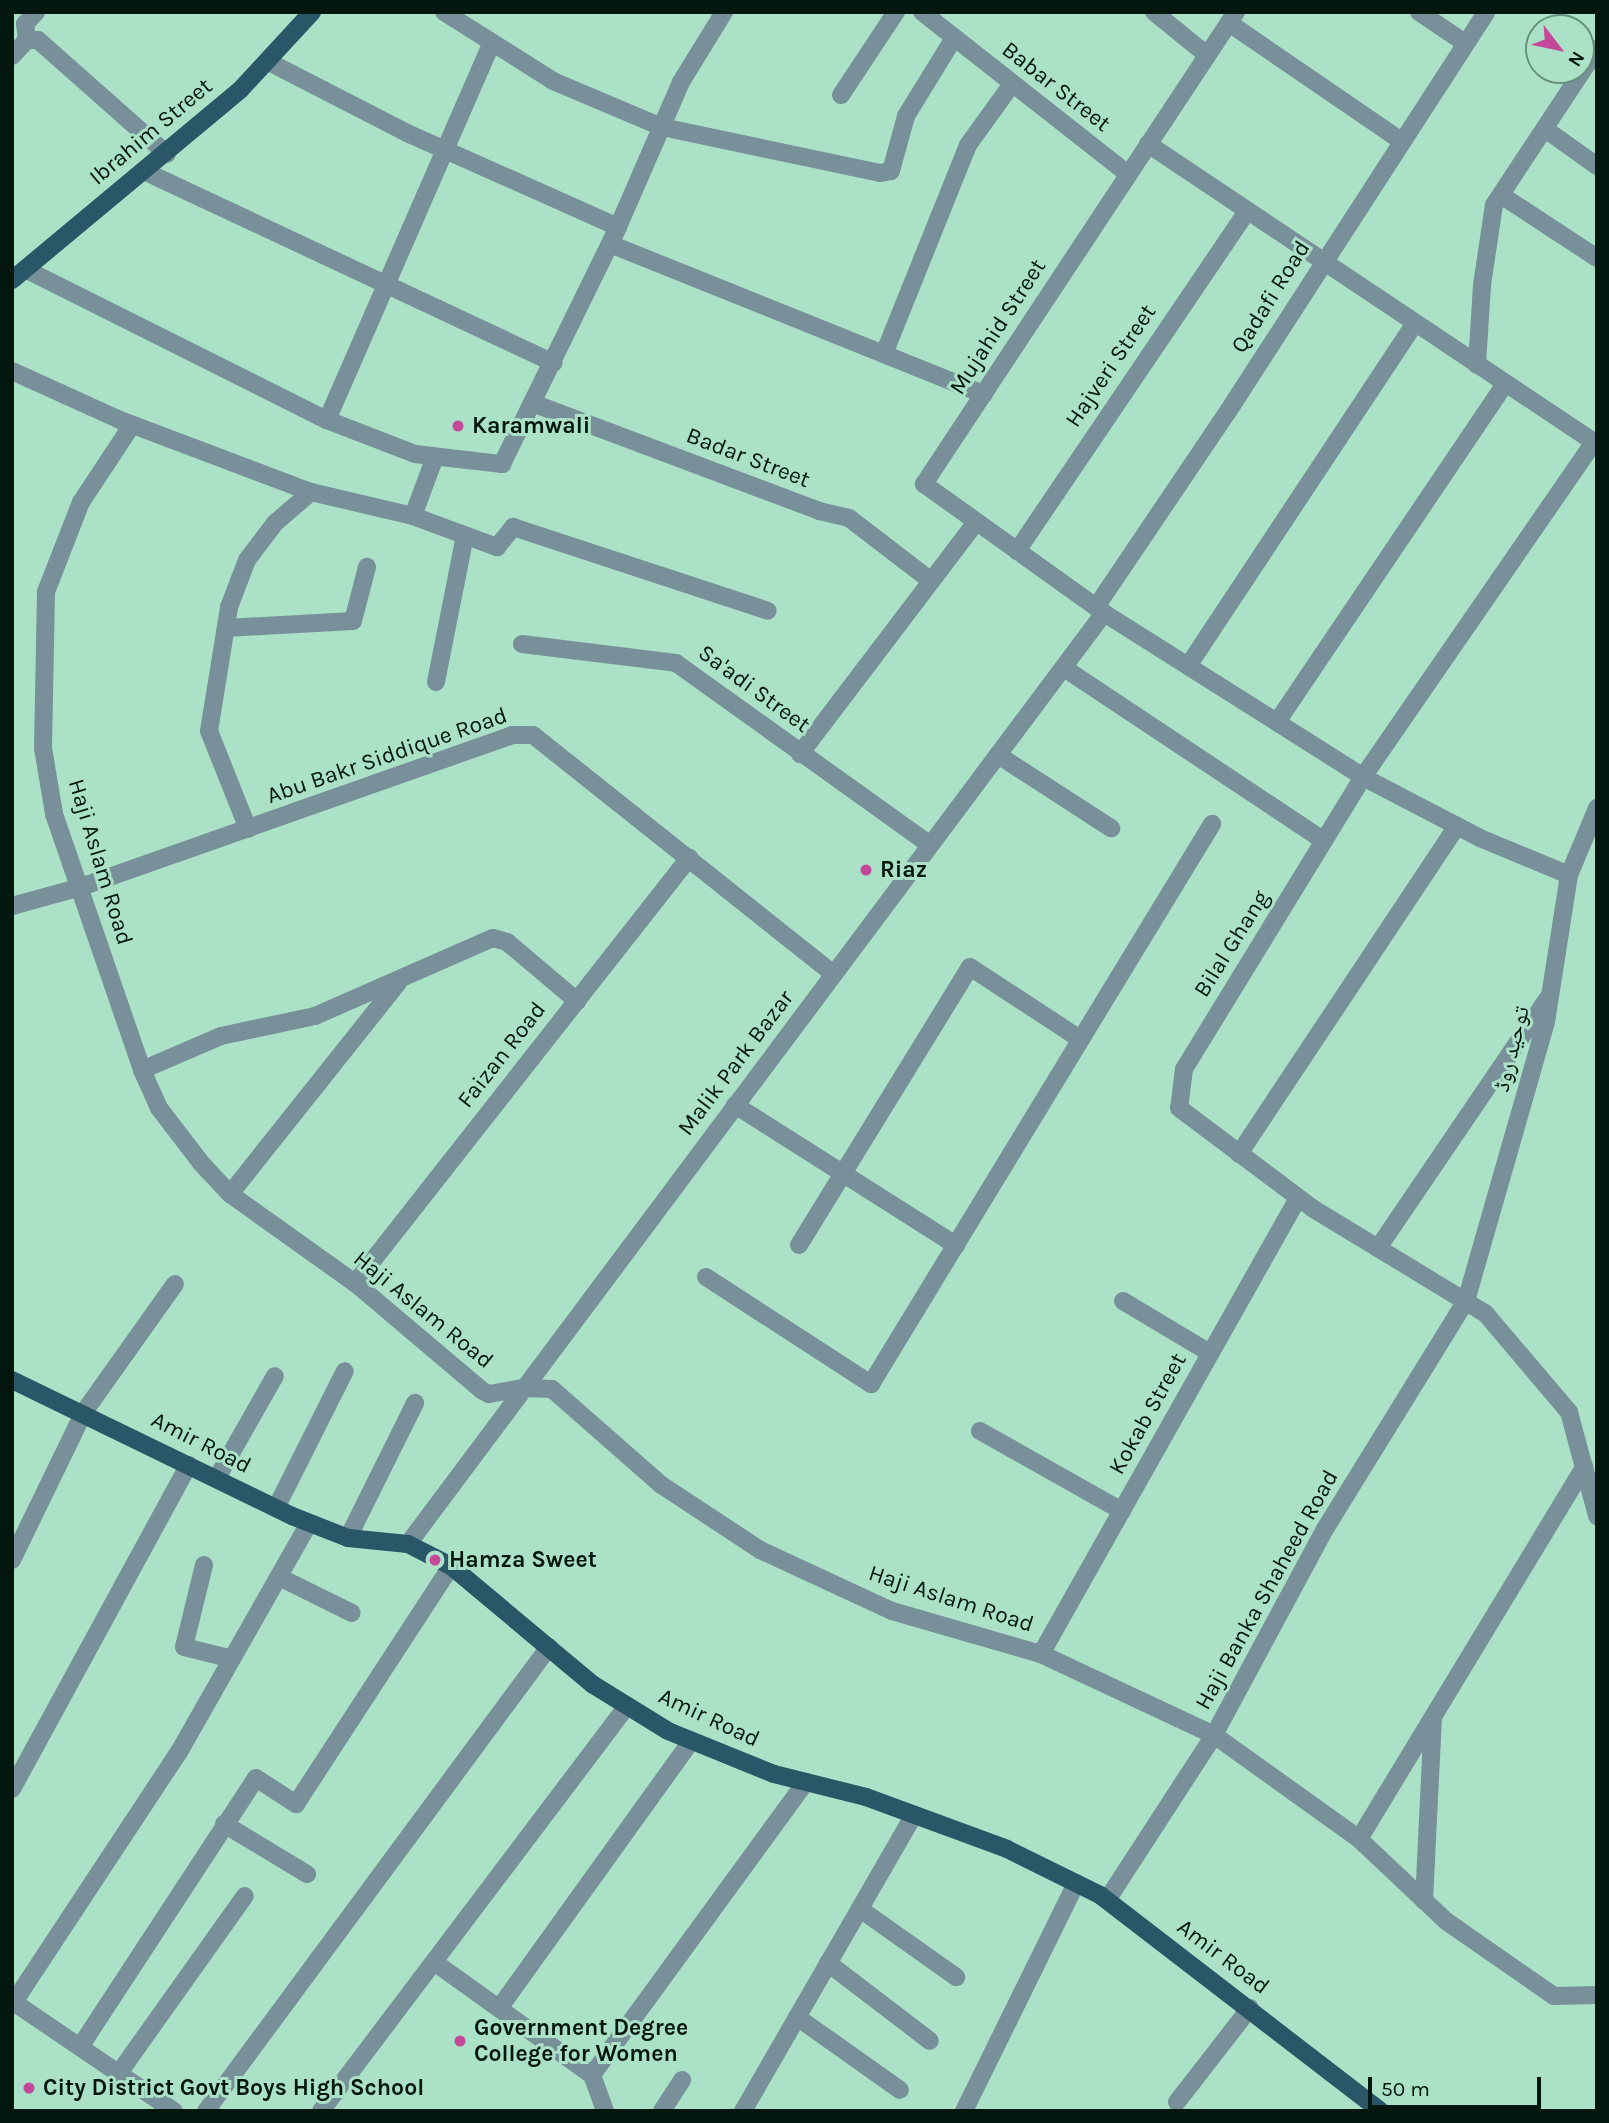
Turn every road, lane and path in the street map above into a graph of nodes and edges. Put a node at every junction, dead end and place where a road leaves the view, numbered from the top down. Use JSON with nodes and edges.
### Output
{"nodes":[{"id":1,"x":36,"y":12,"type":"edge"},
{"id":2,"x":312,"y":12,"type":"edge"},
{"id":3,"x":444,"y":12,"type":"edge"},
{"id":4,"x":724,"y":12,"type":"edge"},
{"id":5,"x":896,"y":12,"type":"edge"},
{"id":6,"x":922,"y":12,"type":"edge"},
{"id":7,"x":1154,"y":12,"type":"edge"},
{"id":8,"x":1419,"y":12,"type":"edge"},
{"id":9,"x":1486,"y":12,"type":"edge"},
{"id":10,"x":1233,"y":17,"type":"edge"},
{"id":11,"x":954,"y":38,"type":"junction"},
{"id":12,"x":27,"y":40,"type":"junction"},
{"id":13,"x":492,"y":43,"type":"junction"},
{"id":14,"x":1465,"y":43,"type":"junction"},
{"id":15,"x":1207,"y":55,"type":"junction"},
{"id":16,"x":12,"y":56,"type":"edge"},
{"id":17,"x":267,"y":61,"type":"junction"},
{"id":18,"x":1012,"y":84,"type":"junction"},
{"id":19,"x":1583,"y":84,"type":"edge"},
{"id":20,"x":841,"y":95,"type":"dead end"},
{"id":21,"x":662,"y":127,"type":"junction"},
{"id":22,"x":1545,"y":129,"type":"junction"},
{"id":23,"x":1400,"y":140,"type":"junction"},
{"id":24,"x":1148,"y":144,"type":"junction"},
{"id":25,"x":445,"y":150,"type":"junction"},
{"id":26,"x":167,"y":154,"type":"junction"},
{"id":27,"x":1597,"y":166,"type":"edge"},
{"id":28,"x":146,"y":172,"type":"junction"},
{"id":29,"x":1128,"y":174,"type":"junction"},
{"id":30,"x":1501,"y":195,"type":"junction"},
{"id":31,"x":1247,"y":211,"type":"junction"},
{"id":32,"x":618,"y":227,"type":"junction"},
{"id":33,"x":610,"y":244,"type":"junction"},
{"id":34,"x":1597,"y":258,"type":"edge"},
{"id":35,"x":1323,"y":262,"type":"junction"},
{"id":36,"x":18,"y":274,"type":"edge"},
{"id":37,"x":384,"y":287,"type":"junction"},
{"id":38,"x":1414,"y":325,"type":"junction"},
{"id":39,"x":884,"y":354,"type":"junction"},
{"id":40,"x":554,"y":363,"type":"junction"},
{"id":41,"x":1477,"y":365,"type":"junction"},
{"id":42,"x":12,"y":371,"type":"edge"},
{"id":43,"x":1505,"y":384,"type":"junction"},
{"id":44,"x":984,"y":394,"type":"junction"},
{"id":45,"x":535,"y":404,"type":"junction"},
{"id":46,"x":327,"y":420,"type":"junction"},
{"id":47,"x":132,"y":425,"type":"junction"},
{"id":48,"x":1596,"y":443,"type":"edge"},
{"id":49,"x":435,"y":457,"type":"junction"},
{"id":50,"x":312,"y":492,"type":"junction"},
{"id":51,"x":413,"y":516,"type":"junction"},
{"id":52,"x":976,"y":522,"type":"junction"},
{"id":53,"x":465,"y":536,"type":"junction"},
{"id":54,"x":1017,"y":551,"type":"junction"},
{"id":55,"x":367,"y":567,"type":"dead end"},
{"id":56,"x":931,"y":582,"type":"junction"},
{"id":57,"x":1100,"y":610,"type":"junction"},
{"id":58,"x":768,"y":611,"type":"dead end"},
{"id":59,"x":226,"y":628,"type":"junction"},
{"id":60,"x":522,"y":644,"type":"dead end"},
{"id":61,"x":1188,"y":666,"type":"junction"},
{"id":62,"x":1063,"y":668,"type":"junction"},
{"id":63,"x":436,"y":682,"type":"dead end"},
{"id":64,"x":1277,"y":722,"type":"junction"},
{"id":65,"x":800,"y":754,"type":"junction"},
{"id":66,"x":998,"y":755,"type":"junction"},
{"id":67,"x":1363,"y":777,"type":"junction"},
{"id":68,"x":1597,"y":808,"type":"edge"},
{"id":69,"x":1212,"y":824,"type":"dead end"},
{"id":70,"x":1457,"y":826,"type":"junction"},
{"id":71,"x":1111,"y":828,"type":"dead end"},
{"id":72,"x":248,"y":829,"type":"junction"},
{"id":73,"x":1324,"y":841,"type":"junction"},
{"id":74,"x":930,"y":845,"type":"junction"},
{"id":75,"x":689,"y":858,"type":"junction"},
{"id":76,"x":1569,"y":875,"type":"junction"},
{"id":77,"x":81,"y":887,"type":"junction"},
{"id":78,"x":12,"y":906,"type":"edge"},
{"id":79,"x":834,"y":974,"type":"junction"},
{"id":80,"x":400,"y":980,"type":"junction"},
{"id":81,"x":1551,"y":993,"type":"junction"},
{"id":82,"x":577,"y":1001,"type":"junction"},
{"id":83,"x":1080,"y":1038,"type":"junction"},
{"id":84,"x":142,"y":1070,"type":"junction"},
{"id":85,"x":735,"y":1105,"type":"junction"},
{"id":86,"x":1239,"y":1154,"type":"junction"},
{"id":87,"x":842,"y":1173,"type":"junction"},
{"id":88,"x":230,"y":1194,"type":"junction"},
{"id":89,"x":1298,"y":1198,"type":"junction"},
{"id":90,"x":799,"y":1245,"type":"dead end"},
{"id":91,"x":956,"y":1245,"type":"junction"},
{"id":92,"x":1378,"y":1248,"type":"junction"},
{"id":93,"x":706,"y":1277,"type":"dead end"},
{"id":94,"x":355,"y":1283,"type":"junction"},
{"id":95,"x":175,"y":1284,"type":"dead end"},
{"id":96,"x":1123,"y":1301,"type":"dead end"},
{"id":97,"x":1466,"y":1301,"type":"junction"},
{"id":98,"x":1210,"y":1353,"type":"junction"},
{"id":99,"x":345,"y":1371,"type":"dead end"},
{"id":100,"x":275,"y":1376,"type":"dead end"},
{"id":101,"x":12,"y":1380,"type":"edge"},
{"id":102,"x":522,"y":1388,"type":"junction"},
{"id":103,"x":415,"y":1403,"type":"dead end"},
{"id":104,"x":84,"y":1412,"type":"junction"},
{"id":105,"x":980,"y":1430,"type":"dead end"},
{"id":106,"x":189,"y":1465,"type":"junction"},
{"id":107,"x":1584,"y":1467,"type":"junction"},
{"id":108,"x":217,"y":1479,"type":"junction"},
{"id":109,"x":276,"y":1508,"type":"junction"},
{"id":110,"x":1122,"y":1510,"type":"junction"},
{"id":111,"x":1597,"y":1516,"type":"edge"},
{"id":112,"x":309,"y":1523,"type":"junction"},
{"id":113,"x":348,"y":1538,"type":"junction"},
{"id":114,"x":408,"y":1544,"type":"junction"},
{"id":115,"x":12,"y":1560,"type":"edge"},
{"id":116,"x":204,"y":1565,"type":"dead end"},
{"id":117,"x":451,"y":1566,"type":"junction"},
{"id":118,"x":279,"y":1577,"type":"junction"},
{"id":119,"x":352,"y":1613,"type":"dead end"},
{"id":120,"x":549,"y":1647,"type":"junction"},
{"id":121,"x":1041,"y":1654,"type":"junction"},
{"id":122,"x":232,"y":1659,"type":"junction"},
{"id":123,"x":627,"y":1706,"type":"junction"},
{"id":124,"x":1433,"y":1716,"type":"junction"},
{"id":125,"x":1214,"y":1735,"type":"junction"},
{"id":126,"x":691,"y":1741,"type":"junction"},
{"id":127,"x":806,"y":1782,"type":"junction"},
{"id":128,"x":12,"y":1788,"type":"edge"},
{"id":129,"x":914,"y":1815,"type":"junction"},
{"id":130,"x":225,"y":1824,"type":"junction"},
{"id":131,"x":1359,"y":1839,"type":"junction"},
{"id":132,"x":307,"y":1874,"type":"dead end"},
{"id":133,"x":1076,"y":1883,"type":"junction"},
{"id":134,"x":245,"y":1896,"type":"dead end"},
{"id":135,"x":1107,"y":1900,"type":"junction"},
{"id":136,"x":1424,"y":1901,"type":"junction"},
{"id":137,"x":860,"y":1909,"type":"junction"},
{"id":138,"x":434,"y":1962,"type":"junction"},
{"id":139,"x":828,"y":1963,"type":"junction"},
{"id":140,"x":956,"y":1976,"type":"dead end"},
{"id":141,"x":1597,"y":1995,"type":"edge"},
{"id":142,"x":13,"y":2002,"type":"edge"},
{"id":143,"x":500,"y":2007,"type":"junction"},
{"id":144,"x":1250,"y":2008,"type":"junction"},
{"id":145,"x":797,"y":2017,"type":"junction"},
{"id":146,"x":930,"y":2041,"type":"dead end"},
{"id":147,"x":80,"y":2047,"type":"junction"},
{"id":148,"x":119,"y":2073,"type":"junction"},
{"id":149,"x":592,"y":2075,"type":"junction"},
{"id":150,"x":682,"y":2080,"type":"dead end"},
{"id":151,"x":900,"y":2090,"type":"dead end"},
{"id":152,"x":1177,"y":2102,"type":"dead end"},
{"id":153,"x":174,"y":2111,"type":"edge"},
{"id":154,"x":206,"y":2111,"type":"edge"},
{"id":155,"x":321,"y":2111,"type":"edge"},
{"id":156,"x":605,"y":2111,"type":"edge"},
{"id":157,"x":662,"y":2111,"type":"edge"},
{"id":158,"x":743,"y":2111,"type":"edge"},
{"id":159,"x":964,"y":2111,"type":"edge"},
{"id":160,"x":1380,"y":2111,"type":"edge"}],
"edges":[{"from":1,"to":12,"type":"street"},
{"from":2,"to":17,"type":"main road","name":"Ibrahim Street"},
{"from":3,"to":13,"type":"street"},
{"from":4,"to":21,"type":"street"},
{"from":5,"to":20,"type":"street"},
{"from":6,"to":11,"type":"street","name":"Babar Street"},
{"from":7,"to":15,"type":"street"},
{"from":8,"to":14,"type":"street"},
{"from":9,"to":14,"type":"street","name":"Qadafi Road"},
{"from":10,"to":15,"type":"street","name":"Mujahid Street"},
{"from":10,"to":23,"type":"street"},
{"from":11,"to":18,"type":"street","name":"Babar Street"},
{"from":11,"to":21,"type":"street"},
{"from":12,"to":16,"type":"street"},
{"from":12,"to":26,"type":"street"},
{"from":13,"to":21,"type":"street"},
{"from":13,"to":25,"type":"street"},
{"from":14,"to":23,"type":"street","name":"Qadafi Road"},
{"from":15,"to":24,"type":"street","name":"Mujahid Street"},
{"from":17,"to":25,"type":"street"},
{"from":17,"to":26,"type":"main road","name":"Ibrahim Street"},
{"from":18,"to":29,"type":"street","name":"Babar Street"},
{"from":18,"to":39,"type":"street"},
{"from":19,"to":22,"type":"street"},
{"from":21,"to":32,"type":"street"},
{"from":22,"to":27,"type":"street"},
{"from":22,"to":30,"type":"street"},
{"from":23,"to":35,"type":"street","name":"Qadafi Road"},
{"from":24,"to":29,"type":"street","name":"Mujahid Street"},
{"from":24,"to":31,"type":"street"},
{"from":25,"to":32,"type":"street"},
{"from":25,"to":37,"type":"street"},
{"from":26,"to":28,"type":"main road","name":"Ibrahim Street"},
{"from":28,"to":36,"type":"main road","name":"Ibrahim Street"},
{"from":28,"to":37,"type":"street"},
{"from":29,"to":44,"type":"street","name":"Mujahid Street"},
{"from":30,"to":34,"type":"street"},
{"from":30,"to":41,"type":"street"},
{"from":31,"to":35,"type":"street"},
{"from":31,"to":54,"type":"street","name":"Hajveri Street"},
{"from":32,"to":33,"type":"street"},
{"from":33,"to":39,"type":"street"},
{"from":33,"to":40,"type":"street"},
{"from":35,"to":38,"type":"street"},
{"from":35,"to":57,"type":"street","name":"Qadafi Road"},
{"from":36,"to":46,"type":"street"},
{"from":37,"to":40,"type":"street"},
{"from":37,"to":46,"type":"street"},
{"from":38,"to":41,"type":"street"},
{"from":38,"to":61,"type":"street"},
{"from":39,"to":44,"type":"street"},
{"from":40,"to":45,"type":"street"},
{"from":41,"to":43,"type":"street"},
{"from":42,"to":47,"type":"street"},
{"from":43,"to":48,"type":"street"},
{"from":43,"to":64,"type":"street"},
{"from":44,"to":52,"type":"street","name":"Mujahid Street"},
{"from":45,"to":49,"type":"street"},
{"from":45,"to":56,"type":"street","name":"Badar Street"},
{"from":46,"to":49,"type":"street"},
{"from":47,"to":50,"type":"street"},
{"from":47,"to":77,"type":"street","name":"Haji Aslam Road"},
{"from":48,"to":67,"type":"street","name":"Bilal Ghang"},
{"from":49,"to":51,"type":"street"},
{"from":50,"to":51,"type":"street"},
{"from":50,"to":59,"type":"street"},
{"from":51,"to":53,"type":"street"},
{"from":52,"to":54,"type":"street","name":"Mujahid Street"},
{"from":52,"to":56,"type":"street"},
{"from":53,"to":58,"type":"street"},
{"from":53,"to":63,"type":"street"},
{"from":54,"to":57,"type":"street","name":"Mujahid Street"},
{"from":55,"to":59,"type":"street"},
{"from":56,"to":65,"type":"street"},
{"from":57,"to":61,"type":"street"},
{"from":57,"to":62,"type":"street","name":"Malik Park Bazar"},
{"from":59,"to":72,"type":"street"},
{"from":60,"to":65,"type":"street","name":"Sa'adi Street"},
{"from":61,"to":64,"type":"street"},
{"from":62,"to":66,"type":"street","name":"Malik Park Bazar"},
{"from":62,"to":73,"type":"street"},
{"from":64,"to":67,"type":"street"},
{"from":65,"to":74,"type":"street","name":"Sa'adi Street"},
{"from":66,"to":71,"type":"street"},
{"from":66,"to":74,"type":"street","name":"Malik Park Bazar"},
{"from":67,"to":70,"type":"street"},
{"from":67,"to":73,"type":"street","name":"Bilal Ghang"},
{"from":68,"to":76,"type":"street","name":"توحید روڈ"},
{"from":69,"to":83,"type":"street"},
{"from":70,"to":76,"type":"street"},
{"from":70,"to":86,"type":"street"},
{"from":72,"to":75,"type":"street","name":"Abu Bakr Siddique Road"},
{"from":72,"to":77,"type":"street","name":"Abu Bakr Siddique Road"},
{"from":73,"to":86,"type":"street","name":"Bilal Ghang"},
{"from":74,"to":79,"type":"street","name":"Malik Park Bazar"},
{"from":75,"to":79,"type":"street","name":"Abu Bakr Siddique Road"},
{"from":75,"to":82,"type":"street","name":"Faizan Road"},
{"from":76,"to":81,"type":"street","name":"توحید روڈ"},
{"from":77,"to":78,"type":"street","name":"Abu Bakr Siddique Road"},
{"from":77,"to":84,"type":"street","name":"Haji Aslam Road"},
{"from":79,"to":85,"type":"street","name":"Malik Park Bazar"},
{"from":80,"to":82,"type":"street"},
{"from":80,"to":84,"type":"street"},
{"from":80,"to":88,"type":"street"},
{"from":81,"to":92,"type":"street"},
{"from":81,"to":97,"type":"street","name":"توحید روڈ"},
{"from":82,"to":94,"type":"street","name":"Faizan Road"},
{"from":83,"to":87,"type":"street"},
{"from":83,"to":91,"type":"street"},
{"from":84,"to":88,"type":"street","name":"Haji Aslam Road"},
{"from":85,"to":87,"type":"street"},
{"from":85,"to":102,"type":"street","name":"Malik Park Bazar"},
{"from":86,"to":89,"type":"street","name":"Bilal Ghang"},
{"from":87,"to":90,"type":"street"},
{"from":87,"to":91,"type":"street"},
{"from":88,"to":94,"type":"street","name":"Haji Aslam Road"},
{"from":89,"to":92,"type":"street","name":"Bilal Ghang"},
{"from":89,"to":98,"type":"street","name":"Kokab Street"},
{"from":91,"to":93,"type":"street"},
{"from":92,"to":97,"type":"street","name":"Bilal Ghang"},
{"from":94,"to":102,"type":"street","name":"Haji Aslam Road"},
{"from":95,"to":104,"type":"street"},
{"from":96,"to":98,"type":"street"},
{"from":97,"to":107,"type":"street","name":"Bilal Ghang"},
{"from":97,"to":125,"type":"street","name":"Haji Banka Shaheed Road"},
{"from":98,"to":110,"type":"street","name":"Kokab Street"},
{"from":99,"to":109,"type":"street"},
{"from":100,"to":108,"type":"street"},
{"from":101,"to":104,"type":"main road","name":"Amir Road"},
{"from":102,"to":114,"type":"street","name":"Malik Park Bazar"},
{"from":102,"to":121,"type":"street","name":"Haji Aslam Road"},
{"from":103,"to":113,"type":"street"},
{"from":104,"to":106,"type":"main road","name":"Amir Road"},
{"from":104,"to":115,"type":"street"},
{"from":105,"to":110,"type":"street"},
{"from":106,"to":108,"type":"main road","name":"Amir Road"},
{"from":106,"to":128,"type":"street"},
{"from":107,"to":111,"type":"street","name":"Bilal Ghang"},
{"from":107,"to":124,"type":"street"},
{"from":108,"to":109,"type":"main road","name":"Amir Road"},
{"from":109,"to":112,"type":"main road","name":"Amir Road"},
{"from":110,"to":121,"type":"street","name":"Kokab Street"},
{"from":112,"to":113,"type":"main road","name":"Amir Road"},
{"from":112,"to":118,"type":"street"},
{"from":113,"to":114,"type":"main road","name":"Amir Road"},
{"from":114,"to":117,"type":"main road","name":"Amir Road"},
{"from":116,"to":122,"type":"street"},
{"from":117,"to":120,"type":"main road","name":"Amir Road"},
{"from":117,"to":130,"type":"street"},
{"from":118,"to":119,"type":"street"},
{"from":118,"to":122,"type":"street"},
{"from":120,"to":123,"type":"main road","name":"Amir Road"},
{"from":120,"to":154,"type":"street"},
{"from":121,"to":125,"type":"street","name":"Haji Aslam Road"},
{"from":122,"to":142,"type":"street"},
{"from":123,"to":126,"type":"main road","name":"Amir Road"},
{"from":123,"to":138,"type":"street"},
{"from":124,"to":131,"type":"street"},
{"from":124,"to":136,"type":"street"},
{"from":125,"to":131,"type":"street","name":"Haji Aslam Road"},
{"from":125,"to":135,"type":"street","name":"Haji Banka Shaheed Road"},
{"from":126,"to":127,"type":"main road","name":"Amir Road"},
{"from":126,"to":143,"type":"street"},
{"from":127,"to":129,"type":"main road","name":"Amir Road"},
{"from":127,"to":149,"type":"street"},
{"from":129,"to":133,"type":"main road","name":"Amir Road"},
{"from":129,"to":137,"type":"street"},
{"from":130,"to":132,"type":"street"},
{"from":130,"to":147,"type":"street"},
{"from":131,"to":136,"type":"street","name":"Haji Aslam Road"},
{"from":133,"to":135,"type":"main road","name":"Amir Road"},
{"from":133,"to":159,"type":"street"},
{"from":134,"to":148,"type":"street"},
{"from":135,"to":144,"type":"main road","name":"Amir Road"},
{"from":136,"to":141,"type":"street","name":"Haji Aslam Road"},
{"from":137,"to":139,"type":"street"},
{"from":137,"to":140,"type":"street"},
{"from":138,"to":143,"type":"street"},
{"from":138,"to":155,"type":"street"},
{"from":139,"to":145,"type":"street"},
{"from":139,"to":146,"type":"street"},
{"from":142,"to":147,"type":"street"},
{"from":143,"to":149,"type":"street"},
{"from":144,"to":152,"type":"street"},
{"from":144,"to":160,"type":"main road","name":"Amir Road"},
{"from":145,"to":151,"type":"street"},
{"from":145,"to":158,"type":"street"},
{"from":147,"to":148,"type":"street"},
{"from":148,"to":153,"type":"street"},
{"from":149,"to":156,"type":"street"},
{"from":150,"to":157,"type":"street"}]}
